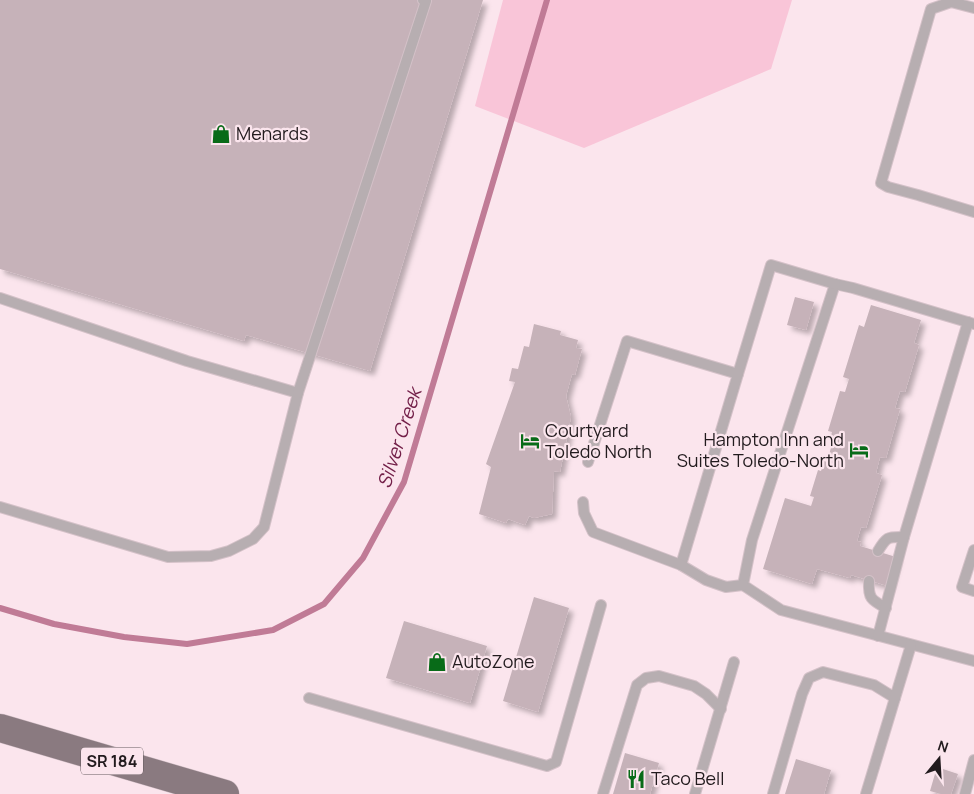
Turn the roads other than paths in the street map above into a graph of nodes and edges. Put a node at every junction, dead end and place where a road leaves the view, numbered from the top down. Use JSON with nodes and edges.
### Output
{"nodes":[{"id":1,"x":423,"y":0,"type":"edge"},
{"id":2,"x":974,"y":8,"type":"edge"},
{"id":3,"x":974,"y":212,"type":"edge"},
{"id":4,"x":835,"y":284,"type":"junction"},
{"id":5,"x":0,"y":298,"type":"edge"},
{"id":6,"x":971,"y":323,"type":"edge"},
{"id":7,"x":738,"y":374,"type":"junction"},
{"id":8,"x":298,"y":393,"type":"junction"},
{"id":9,"x":588,"y":462,"type":"dead end"},
{"id":10,"x":583,"y":502,"type":"dead end"},
{"id":11,"x":0,"y":507,"type":"edge"},
{"id":12,"x":904,"y":537,"type":"junction"},
{"id":13,"x":974,"y":550,"type":"edge"},
{"id":14,"x":878,"y":551,"type":"dead end"},
{"id":15,"x":681,"y":565,"type":"junction"},
{"id":16,"x":868,"y":580,"type":"dead end"},
{"id":17,"x":743,"y":585,"type":"junction"},
{"id":18,"x":974,"y":591,"type":"edge"},
{"id":19,"x":601,"y":604,"type":"dead end"},
{"id":20,"x":886,"y":608,"type":"junction"},
{"id":21,"x":878,"y":636,"type":"junction"},
{"id":22,"x":911,"y":644,"type":"junction"},
{"id":23,"x":974,"y":661,"type":"edge"},
{"id":24,"x":734,"y":662,"type":"dead end"},
{"id":25,"x":309,"y":698,"type":"dead end"},
{"id":26,"x":895,"y":698,"type":"junction"},
{"id":27,"x":721,"y":709,"type":"junction"},
{"id":28,"x":0,"y":728,"type":"edge"},
{"id":29,"x":974,"y":760,"type":"edge"},
{"id":30,"x":225,"y":794,"type":"edge"},
{"id":31,"x":603,"y":794,"type":"edge"},
{"id":32,"x":695,"y":794,"type":"edge"},
{"id":33,"x":773,"y":794,"type":"edge"},
{"id":34,"x":866,"y":794,"type":"edge"},
{"id":35,"x":965,"y":794,"type":"edge"}],
"edges":[{"from":1,"to":8,"type":"lane"},
{"from":2,"to":3,"type":"lane"},
{"from":4,"to":6,"type":"lane"},
{"from":4,"to":7,"type":"lane"},
{"from":4,"to":17,"type":"lane"},
{"from":5,"to":8,"type":"lane"},
{"from":6,"to":12,"type":"lane"},
{"from":7,"to":9,"type":"lane"},
{"from":7,"to":15,"type":"lane"},
{"from":8,"to":11,"type":"lane"},
{"from":10,"to":15,"type":"lane"},
{"from":12,"to":14,"type":"lane"},
{"from":12,"to":20,"type":"lane"},
{"from":13,"to":18,"type":"lane"},
{"from":15,"to":17,"type":"lane"},
{"from":16,"to":20,"type":"lane"},
{"from":17,"to":21,"type":"lane"},
{"from":19,"to":25,"type":"lane"},
{"from":20,"to":21,"type":"lane"},
{"from":21,"to":22,"type":"lane"},
{"from":22,"to":23,"type":"lane"},
{"from":22,"to":26,"type":"lane"},
{"from":24,"to":27,"type":"lane"},
{"from":26,"to":33,"type":"lane"},
{"from":26,"to":34,"type":"lane"},
{"from":27,"to":31,"type":"lane"},
{"from":27,"to":32,"type":"lane"},
{"from":28,"to":30,"type":"main road","number":"SR 184"},
{"from":29,"to":35,"type":"lane"}]}
